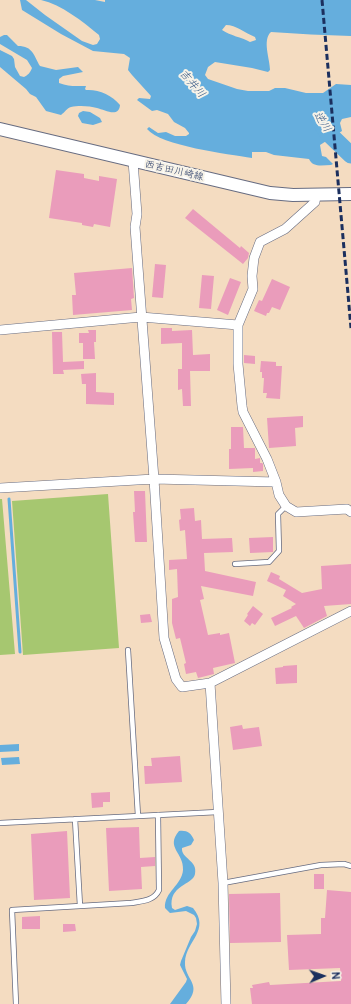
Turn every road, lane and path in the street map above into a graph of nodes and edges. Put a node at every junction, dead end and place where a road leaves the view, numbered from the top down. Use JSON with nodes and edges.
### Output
{"nodes":[{"id":1,"x":0,"y":129,"type":"edge"},
{"id":2,"x":133,"y":161,"type":"junction"},
{"id":3,"x":351,"y":194,"type":"edge"},
{"id":4,"x":316,"y":196,"type":"junction"},
{"id":5,"x":141,"y":317,"type":"junction"},
{"id":6,"x":238,"y":325,"type":"junction"},
{"id":7,"x":0,"y":330,"type":"edge"},
{"id":8,"x":154,"y":479,"type":"junction"},
{"id":9,"x":276,"y":482,"type":"junction"},
{"id":10,"x":0,"y":488,"type":"edge"},
{"id":11,"x":286,"y":506,"type":"junction"},
{"id":12,"x":351,"y":512,"type":"edge"},
{"id":13,"x":235,"y":564,"type":"dead end"},
{"id":14,"x":351,"y":612,"type":"edge"},
{"id":15,"x":128,"y":650,"type":"dead end"},
{"id":16,"x":210,"y":683,"type":"junction"},
{"id":17,"x":218,"y":812,"type":"junction"},
{"id":18,"x":158,"y":815,"type":"junction"},
{"id":19,"x":138,"y":816,"type":"junction"},
{"id":20,"x":75,"y":819,"type":"junction"},
{"id":21,"x":0,"y":823,"type":"edge"},
{"id":22,"x":351,"y":866,"type":"edge"},
{"id":23,"x":223,"y":883,"type":"junction"},
{"id":24,"x":80,"y":906,"type":"junction"},
{"id":25,"x":16,"y":1004,"type":"edge"},
{"id":26,"x":226,"y":1004,"type":"edge"}],
"edges":[{"from":1,"to":2,"type":"main road","name":"西吉田川崎線"},
{"from":2,"to":4,"type":"main road","name":"西吉田川崎線"},
{"from":2,"to":5,"type":"street"},
{"from":3,"to":4,"type":"main road","name":"西吉田川崎線"},
{"from":4,"to":6,"type":"street"},
{"from":5,"to":6,"type":"street"},
{"from":5,"to":7,"type":"street"},
{"from":5,"to":8,"type":"street"},
{"from":6,"to":9,"type":"street"},
{"from":8,"to":9,"type":"street"},
{"from":8,"to":10,"type":"street"},
{"from":8,"to":16,"type":"street"},
{"from":9,"to":11,"type":"street"},
{"from":11,"to":12,"type":"street"},
{"from":11,"to":13,"type":"lane"},
{"from":14,"to":16,"type":"street"},
{"from":15,"to":19,"type":"lane"},
{"from":16,"to":17,"type":"street"},
{"from":17,"to":18,"type":"lane"},
{"from":17,"to":23,"type":"street"},
{"from":18,"to":19,"type":"lane"},
{"from":18,"to":24,"type":"lane"},
{"from":19,"to":20,"type":"lane"},
{"from":20,"to":21,"type":"lane"},
{"from":20,"to":24,"type":"lane"},
{"from":22,"to":23,"type":"lane"},
{"from":23,"to":26,"type":"street"},
{"from":24,"to":25,"type":"lane"}]}
